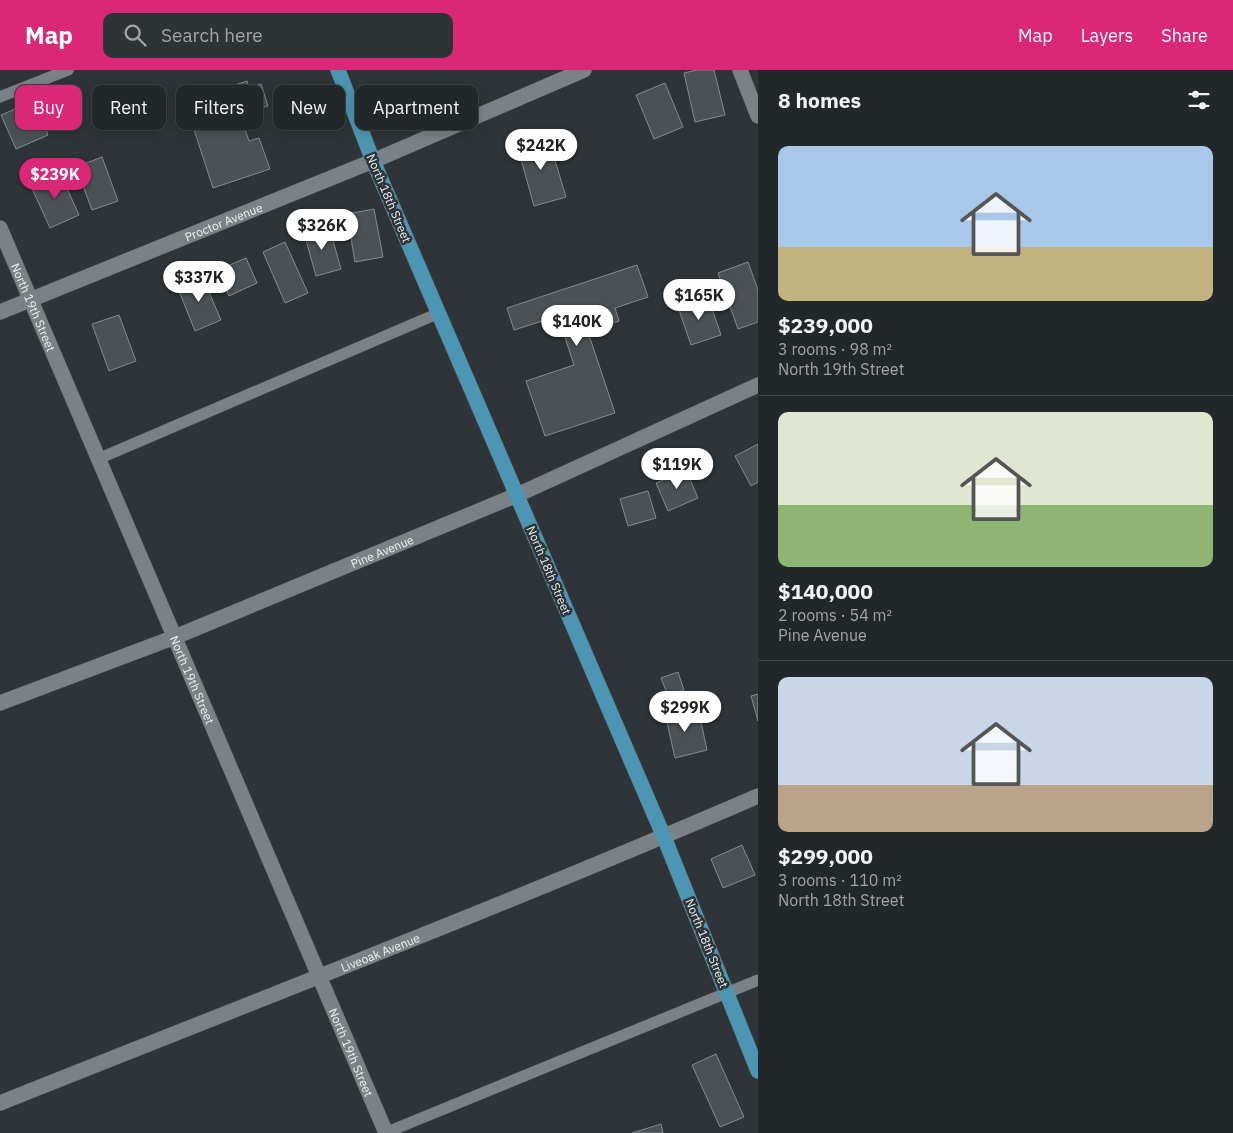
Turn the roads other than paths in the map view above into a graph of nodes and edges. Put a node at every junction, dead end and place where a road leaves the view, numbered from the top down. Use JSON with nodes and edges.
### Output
{"nodes":[{"id":1,"x":68,"y":70,"type":"edge"},
{"id":2,"x":338,"y":70,"type":"edge"},
{"id":3,"x":584,"y":70,"type":"edge"},
{"id":4,"x":740,"y":70,"type":"edge"},
{"id":5,"x":0,"y":97,"type":"edge"},
{"id":6,"x":758,"y":116,"type":"edge"},
{"id":7,"x":373,"y":161,"type":"junction"},
{"id":8,"x":0,"y":228,"type":"edge"},
{"id":9,"x":30,"y":300,"type":"junction"},
{"id":10,"x":0,"y":312,"type":"edge"},
{"id":11,"x":439,"y":314,"type":"junction"},
{"id":12,"x":758,"y":385,"type":"edge"},
{"id":13,"x":98,"y":459,"type":"junction"},
{"id":14,"x":517,"y":495,"type":"junction"},
{"id":15,"x":175,"y":637,"type":"junction"},
{"id":16,"x":0,"y":703,"type":"edge"},
{"id":17,"x":758,"y":796,"type":"edge"},
{"id":18,"x":664,"y":837,"type":"junction"},
{"id":19,"x":319,"y":976,"type":"junction"},
{"id":20,"x":758,"y":980,"type":"edge"},
{"id":21,"x":727,"y":993,"type":"junction"},
{"id":22,"x":758,"y":1071,"type":"edge"},
{"id":23,"x":0,"y":1103,"type":"edge"},
{"id":24,"x":386,"y":1133,"type":"edge"}],
"edges":[{"from":1,"to":5,"type":"lane"},
{"from":2,"to":7,"type":"main road","name":"North 18th Street"},
{"from":3,"to":7,"type":"street","name":"Proctor Avenue"},
{"from":4,"to":6,"type":"street"},
{"from":7,"to":9,"type":"street","name":"Proctor Avenue"},
{"from":7,"to":11,"type":"main road","name":"North 18th Street"},
{"from":8,"to":9,"type":"street","name":"North 19th Street"},
{"from":9,"to":10,"type":"street","name":"Proctor Avenue"},
{"from":9,"to":13,"type":"street","name":"North 19th Street"},
{"from":11,"to":13,"type":"lane"},
{"from":11,"to":14,"type":"main road","name":"North 18th Street"},
{"from":12,"to":14,"type":"street","name":"Pine Avenue"},
{"from":13,"to":15,"type":"street","name":"North 19th Street"},
{"from":14,"to":15,"type":"street","name":"Pine Avenue"},
{"from":14,"to":18,"type":"main road","name":"North 18th Street"},
{"from":15,"to":16,"type":"street","name":"Pine Avenue"},
{"from":15,"to":19,"type":"street","name":"North 19th Street"},
{"from":17,"to":18,"type":"street","name":"Liveoak Avenue"},
{"from":18,"to":19,"type":"street","name":"Liveoak Avenue"},
{"from":18,"to":21,"type":"main road","name":"North 18th Street"},
{"from":19,"to":23,"type":"street","name":"Liveoak Avenue"},
{"from":19,"to":24,"type":"street","name":"North 19th Street"},
{"from":20,"to":21,"type":"lane"},
{"from":21,"to":22,"type":"main road","name":"North 18th Street"},
{"from":21,"to":24,"type":"lane"}]}
